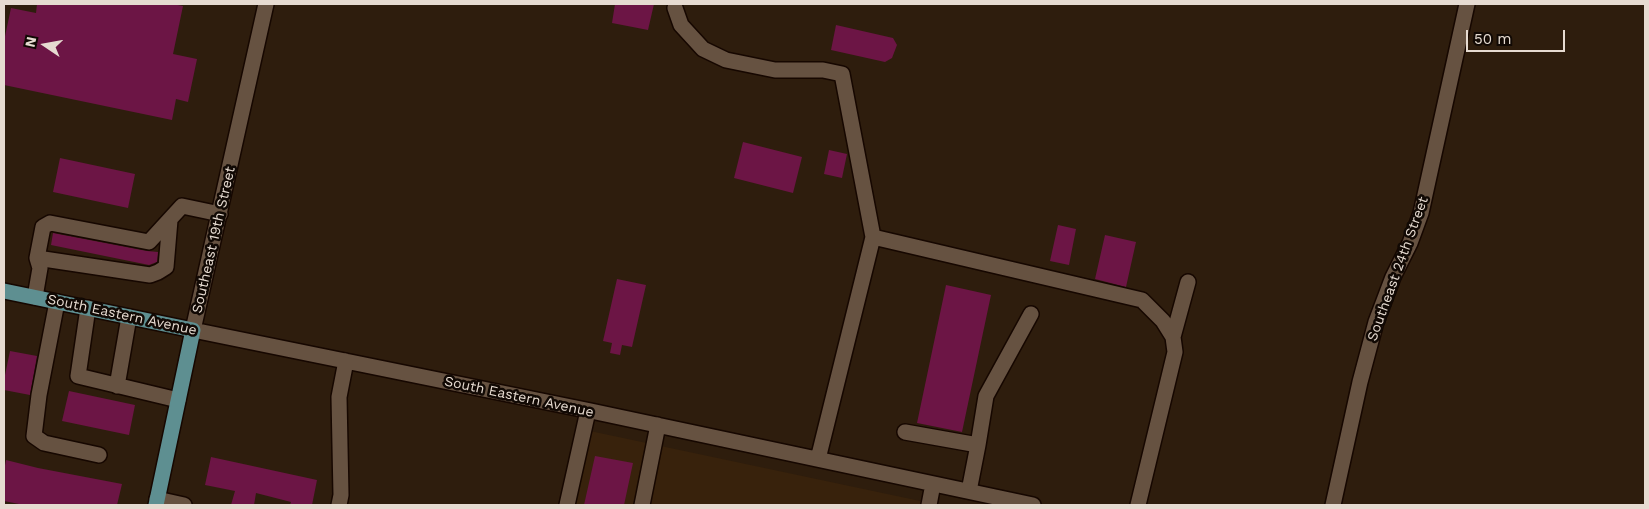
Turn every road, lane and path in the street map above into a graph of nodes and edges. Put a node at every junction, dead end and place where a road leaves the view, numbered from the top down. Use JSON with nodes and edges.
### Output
{"nodes":[{"id":1,"x":266,"y":4,"type":"edge"},
{"id":2,"x":1467,"y":4,"type":"edge"},
{"id":3,"x":675,"y":8,"type":"dead end"},
{"id":4,"x":220,"y":214,"type":"junction"},
{"id":5,"x":170,"y":220,"type":"junction"},
{"id":6,"x":873,"y":237,"type":"junction"},
{"id":7,"x":38,"y":258,"type":"junction"},
{"id":8,"x":1188,"y":282,"type":"dead end"},
{"id":9,"x":4,"y":294,"type":"edge"},
{"id":10,"x":35,"y":297,"type":"junction"},
{"id":11,"x":58,"y":302,"type":"junction"},
{"id":12,"x":88,"y":308,"type":"junction"},
{"id":13,"x":1031,"y":314,"type":"dead end"},
{"id":14,"x":129,"y":317,"type":"junction"},
{"id":15,"x":194,"y":330,"type":"junction"},
{"id":16,"x":1173,"y":336,"type":"junction"},
{"id":17,"x":346,"y":361,"type":"junction"},
{"id":18,"x":117,"y":386,"type":"junction"},
{"id":19,"x":178,"y":400,"type":"junction"},
{"id":20,"x":588,"y":411,"type":"junction"},
{"id":21,"x":658,"y":425,"type":"junction"},
{"id":22,"x":906,"y":432,"type":"dead end"},
{"id":23,"x":978,"y":445,"type":"junction"},
{"id":24,"x":99,"y":455,"type":"dead end"},
{"id":25,"x":818,"y":459,"type":"junction"},
{"id":26,"x":933,"y":484,"type":"junction"},
{"id":27,"x":969,"y":491,"type":"junction"},
{"id":28,"x":156,"y":502,"type":"edge"},
{"id":29,"x":184,"y":505,"type":"edge"},
{"id":30,"x":339,"y":505,"type":"edge"},
{"id":31,"x":568,"y":505,"type":"edge"},
{"id":32,"x":642,"y":505,"type":"edge"},
{"id":33,"x":929,"y":505,"type":"edge"},
{"id":34,"x":1033,"y":505,"type":"edge"},
{"id":35,"x":1138,"y":505,"type":"edge"},
{"id":36,"x":1333,"y":505,"type":"edge"}],
"edges":[{"from":1,"to":4,"type":"street","name":"Southeast 19th Street"},
{"from":2,"to":36,"type":"street","name":"Southeast 24th Street"},
{"from":3,"to":6,"type":"street"},
{"from":4,"to":5,"type":"street"},
{"from":4,"to":15,"type":"street","name":"Southeast 19th Street"},
{"from":5,"to":7,"type":"street"},
{"from":5,"to":7,"type":"street"},
{"from":6,"to":16,"type":"street"},
{"from":6,"to":25,"type":"street"},
{"from":7,"to":10,"type":"street"},
{"from":8,"to":16,"type":"street"},
{"from":9,"to":10,"type":"main road","name":"South Eastern Avenue"},
{"from":10,"to":11,"type":"main road","name":"South Eastern Avenue"},
{"from":11,"to":12,"type":"main road","name":"South Eastern Avenue"},
{"from":11,"to":24,"type":"street"},
{"from":12,"to":14,"type":"main road","name":"South Eastern Avenue"},
{"from":12,"to":18,"type":"street"},
{"from":13,"to":23,"type":"street"},
{"from":14,"to":15,"type":"main road","name":"South Eastern Avenue"},
{"from":14,"to":18,"type":"street"},
{"from":15,"to":17,"type":"street","name":"South Eastern Avenue"},
{"from":15,"to":19,"type":"main road","name":"Southeast 19th Street"},
{"from":16,"to":35,"type":"street"},
{"from":17,"to":20,"type":"street","name":"South Eastern Avenue"},
{"from":17,"to":30,"type":"street"},
{"from":18,"to":19,"type":"street"},
{"from":19,"to":28,"type":"main road","name":"Southeast 19th Street"},
{"from":20,"to":21,"type":"street","name":"South Eastern Avenue"},
{"from":20,"to":31,"type":"street"},
{"from":21,"to":25,"type":"street","name":"South Eastern Avenue"},
{"from":21,"to":32,"type":"street"},
{"from":22,"to":23,"type":"street"},
{"from":23,"to":27,"type":"street"},
{"from":25,"to":26,"type":"street","name":"South Eastern Avenue"},
{"from":26,"to":27,"type":"street","name":"South Eastern Avenue"},
{"from":26,"to":33,"type":"street"},
{"from":27,"to":34,"type":"street","name":"South Eastern Avenue"},
{"from":28,"to":29,"type":"street"}]}
